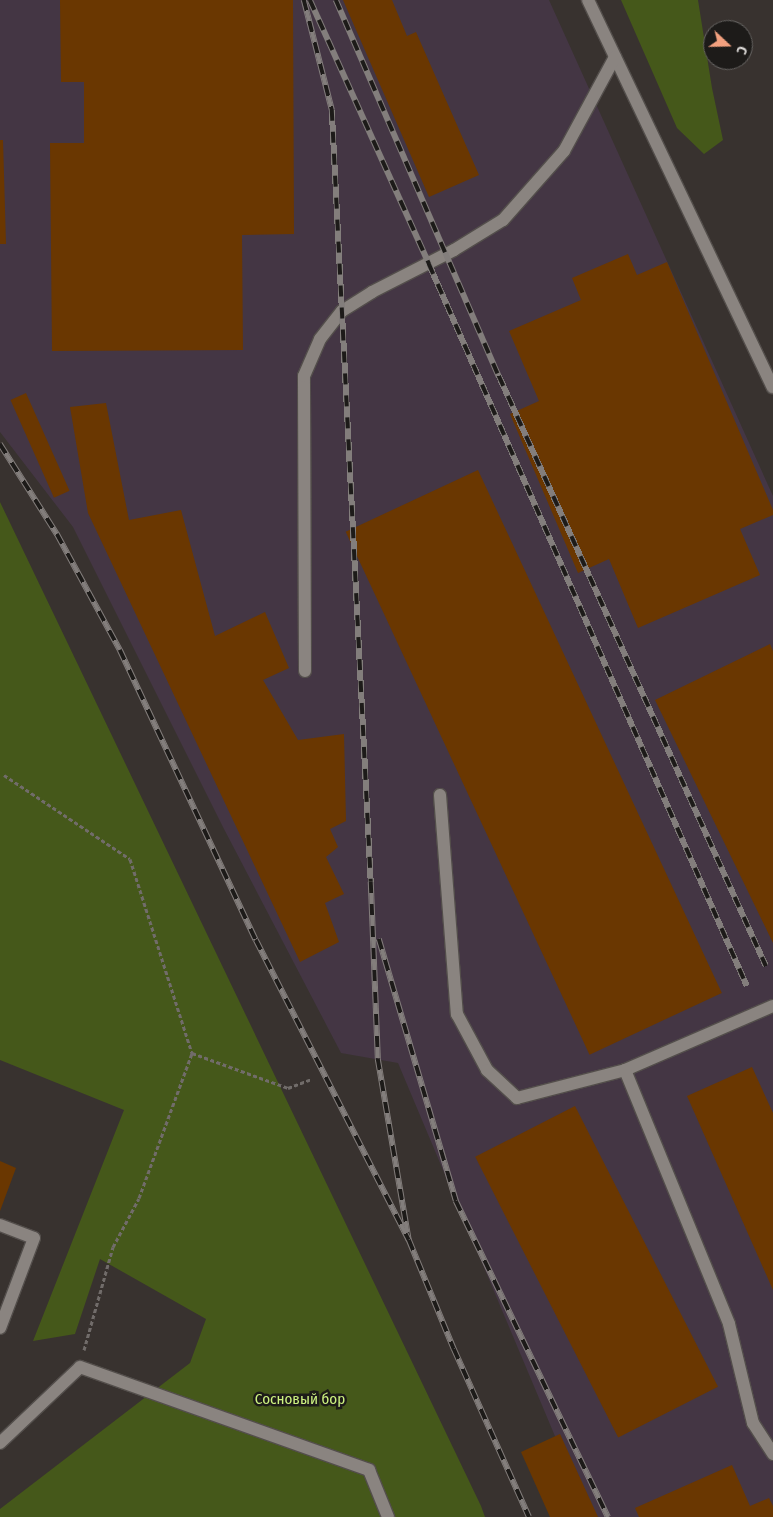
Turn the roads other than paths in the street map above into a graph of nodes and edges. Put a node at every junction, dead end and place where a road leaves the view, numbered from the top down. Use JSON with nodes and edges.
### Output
{"nodes":[{"id":1,"x":588,"y":0,"type":"edge"},
{"id":2,"x":615,"y":57,"type":"junction"},
{"id":3,"x":773,"y":387,"type":"edge"},
{"id":4,"x":305,"y":671,"type":"dead end"},
{"id":5,"x":440,"y":796,"type":"dead end"},
{"id":6,"x":773,"y":1006,"type":"edge"},
{"id":7,"x":625,"y":1070,"type":"junction"},
{"id":8,"x":0,"y":1225,"type":"edge"},
{"id":9,"x":0,"y":1328,"type":"edge"},
{"id":10,"x":0,"y":1443,"type":"edge"},
{"id":11,"x":773,"y":1454,"type":"edge"},
{"id":12,"x":388,"y":1517,"type":"edge"}],
"edges":[{"from":1,"to":2,"type":"lane"},
{"from":2,"to":3,"type":"lane"},
{"from":2,"to":4,"type":"lane"},
{"from":5,"to":7,"type":"lane"},
{"from":6,"to":7,"type":"lane"},
{"from":7,"to":11,"type":"lane"},
{"from":8,"to":9,"type":"lane"},
{"from":10,"to":12,"type":"lane"}]}
